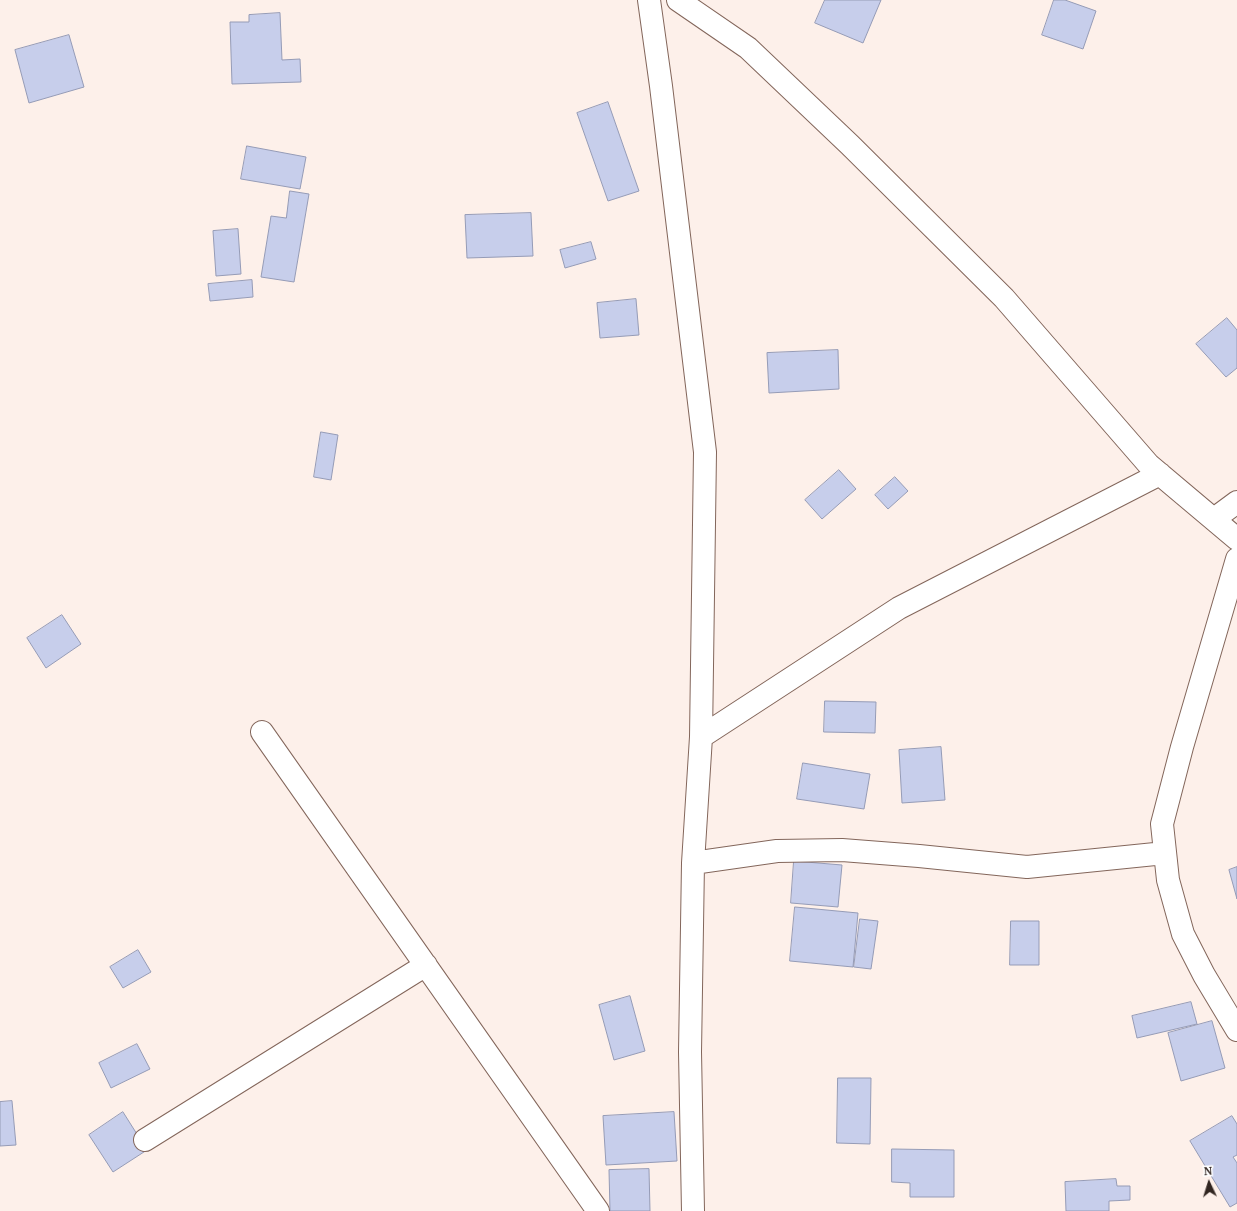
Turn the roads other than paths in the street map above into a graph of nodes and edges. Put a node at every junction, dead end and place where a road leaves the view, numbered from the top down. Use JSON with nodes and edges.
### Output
{"nodes":[{"id":1,"x":649,"y":0,"type":"edge"},
{"id":2,"x":678,"y":0,"type":"edge"},
{"id":3,"x":1160,"y":474,"type":"junction"},
{"id":4,"x":1237,"y":502,"type":"edge"},
{"id":5,"x":1214,"y":519,"type":"junction"},
{"id":6,"x":1237,"y":539,"type":"edge"},
{"id":7,"x":1237,"y":559,"type":"edge"},
{"id":8,"x":262,"y":732,"type":"dead end"},
{"id":9,"x":701,"y":737,"type":"junction"},
{"id":10,"x":1165,"y":853,"type":"junction"},
{"id":11,"x":693,"y":864,"type":"junction"},
{"id":12,"x":426,"y":965,"type":"junction"},
{"id":13,"x":1237,"y":1030,"type":"edge"},
{"id":14,"x":145,"y":1140,"type":"dead end"},
{"id":15,"x":598,"y":1211,"type":"edge"},
{"id":16,"x":693,"y":1211,"type":"edge"}],
"edges":[{"from":1,"to":9,"type":"street"},
{"from":2,"to":3,"type":"street"},
{"from":3,"to":5,"type":"street"},
{"from":3,"to":9,"type":"street"},
{"from":4,"to":5,"type":"street"},
{"from":5,"to":6,"type":"street"},
{"from":7,"to":10,"type":"street"},
{"from":8,"to":12,"type":"street"},
{"from":9,"to":11,"type":"street"},
{"from":10,"to":11,"type":"street"},
{"from":10,"to":13,"type":"street"},
{"from":11,"to":16,"type":"street"},
{"from":12,"to":14,"type":"street"},
{"from":12,"to":15,"type":"street"}]}
